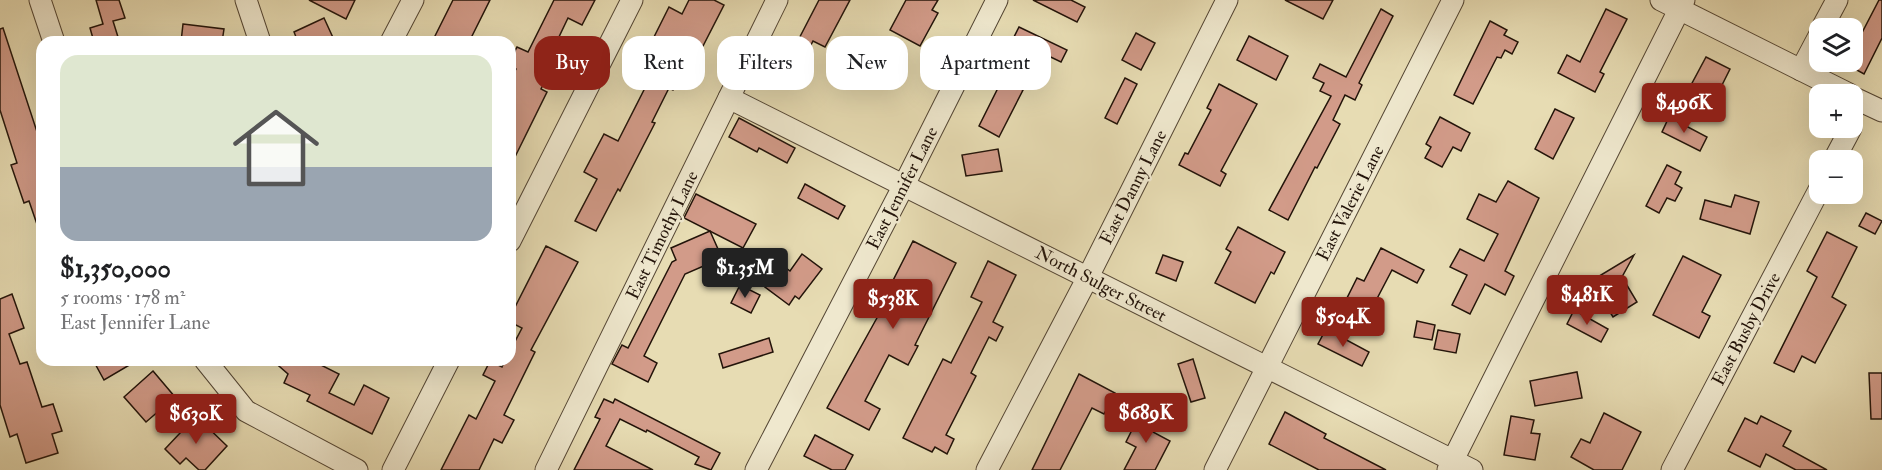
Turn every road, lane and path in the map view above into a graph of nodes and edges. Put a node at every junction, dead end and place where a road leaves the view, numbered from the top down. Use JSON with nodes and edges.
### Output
{"nodes":[{"id":1,"x":40,"y":0,"type":"edge"},
{"id":2,"x":246,"y":0,"type":"edge"},
{"id":3,"x":413,"y":0,"type":"edge"},
{"id":4,"x":632,"y":0,"type":"edge"},
{"id":5,"x":777,"y":0,"type":"edge"},
{"id":6,"x":996,"y":0,"type":"edge"},
{"id":7,"x":1227,"y":0,"type":"edge"},
{"id":8,"x":1454,"y":0,"type":"edge"},
{"id":9,"x":1837,"y":0,"type":"edge"},
{"id":10,"x":1675,"y":3,"type":"edge"},
{"id":11,"x":1827,"y":18,"type":"edge"},
{"id":12,"x":52,"y":36,"type":"edge"},
{"id":13,"x":258,"y":36,"type":"edge"},
{"id":14,"x":394,"y":36,"type":"edge"},
{"id":15,"x":1809,"y":55,"type":"edge"},
{"id":16,"x":1801,"y":70,"type":"junction"},
{"id":17,"x":1829,"y":84,"type":"edge"},
{"id":18,"x":729,"y":98,"type":"junction"},
{"id":19,"x":904,"y":185,"type":"junction"},
{"id":20,"x":1812,"y":204,"type":"edge"},
{"id":21,"x":516,"y":229,"type":"edge"},
{"id":22,"x":1088,"y":277,"type":"junction"},
{"id":23,"x":210,"y":366,"type":"edge"},
{"id":24,"x":446,"y":366,"type":"edge"},
{"id":25,"x":1267,"y":367,"type":"junction"},
{"id":26,"x":1450,"y":465,"type":"edge"},
{"id":27,"x":1675,"y":469,"type":"edge"},
{"id":28,"x":357,"y":470,"type":"edge"},
{"id":29,"x":393,"y":470,"type":"edge"},
{"id":30,"x":546,"y":470,"type":"edge"},
{"id":31,"x":756,"y":470,"type":"edge"},
{"id":32,"x":987,"y":470,"type":"edge"},
{"id":33,"x":1215,"y":470,"type":"edge"},
{"id":34,"x":1472,"y":470,"type":"edge"}],
"edges":[{"from":1,"to":12,"type":"street"},
{"from":2,"to":13,"type":"street"},
{"from":3,"to":14,"type":"street"},
{"from":4,"to":21,"type":"street"},
{"from":5,"to":18,"type":"street","name":"East Timothy Lane"},
{"from":6,"to":19,"type":"street","name":"East Jennifer Lane"},
{"from":7,"to":22,"type":"street","name":"East Danny Lane"},
{"from":8,"to":25,"type":"street","name":"East Valerie Lane"},
{"from":9,"to":11,"type":"street"},
{"from":10,"to":16,"type":"street"},
{"from":10,"to":26,"type":"street"},
{"from":15,"to":16,"type":"street"},
{"from":16,"to":17,"type":"street"},
{"from":18,"to":19,"type":"street","name":"North Sulger Street"},
{"from":18,"to":30,"type":"street","name":"East Timothy Lane"},
{"from":19,"to":22,"type":"street","name":"North Sulger Street"},
{"from":19,"to":31,"type":"street","name":"East Jennifer Lane"},
{"from":20,"to":27,"type":"street","name":"East Busby Drive"},
{"from":22,"to":25,"type":"street","name":"North Sulger Street"},
{"from":22,"to":32,"type":"street","name":"East Danny Lane"},
{"from":23,"to":28,"type":"street"},
{"from":24,"to":29,"type":"street"},
{"from":25,"to":26,"type":"street","name":"North Sulger Street"},
{"from":25,"to":33,"type":"street","name":"East Valerie Lane"},
{"from":26,"to":34,"type":"street","name":"North Sulger Street"}]}
